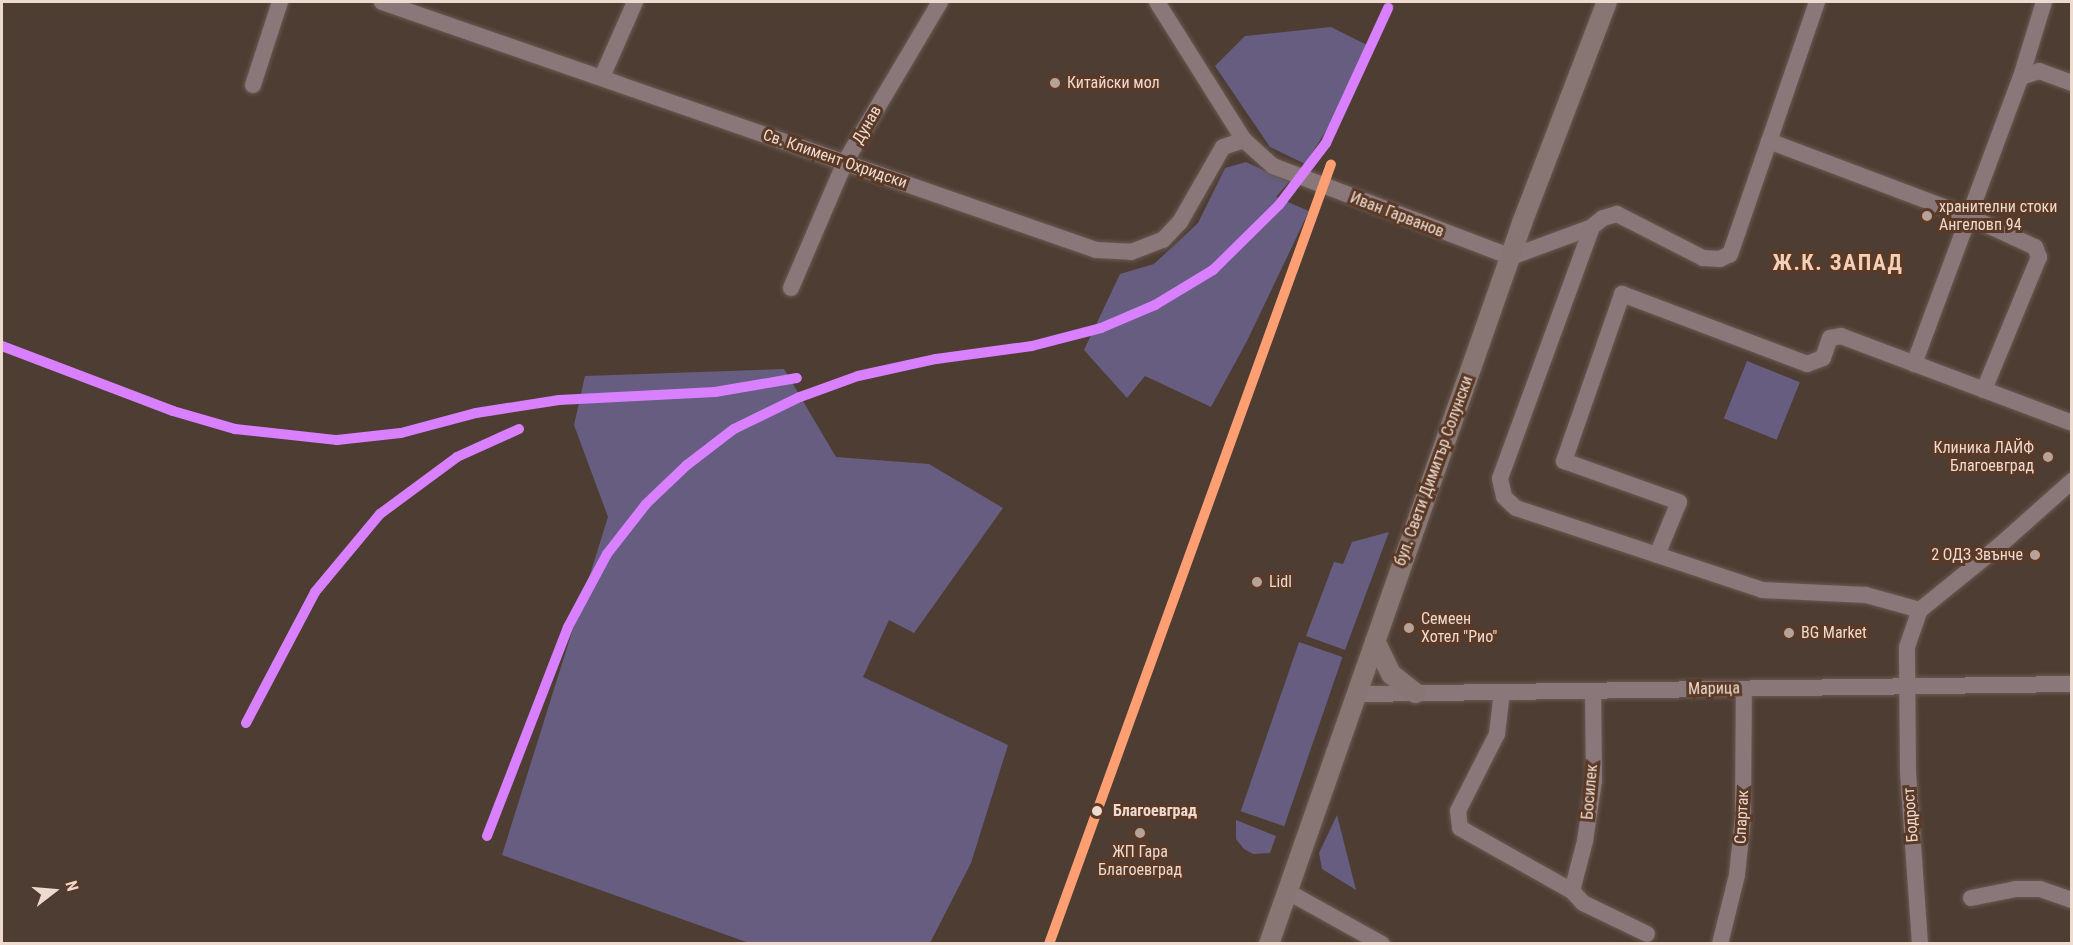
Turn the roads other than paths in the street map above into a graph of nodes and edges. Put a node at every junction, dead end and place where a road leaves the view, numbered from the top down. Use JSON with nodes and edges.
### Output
{"nodes":[{"id":1,"x":280,"y":2,"type":"edge"},
{"id":2,"x":381,"y":2,"type":"edge"},
{"id":3,"x":636,"y":2,"type":"edge"},
{"id":4,"x":940,"y":2,"type":"edge"},
{"id":5,"x":1157,"y":2,"type":"edge"},
{"id":6,"x":1607,"y":2,"type":"edge"},
{"id":7,"x":1816,"y":2,"type":"edge"},
{"id":8,"x":2044,"y":2,"type":"edge"},
{"id":9,"x":602,"y":77,"type":"junction"},
{"id":10,"x":2021,"y":77,"type":"junction"},
{"id":11,"x":2072,"y":83,"type":"edge"},
{"id":12,"x":253,"y":85,"type":"dead end"},
{"id":13,"x":1244,"y":140,"type":"junction"},
{"id":14,"x":1769,"y":141,"type":"junction"},
{"id":15,"x":845,"y":162,"type":"junction"},
{"id":16,"x":1971,"y":217,"type":"junction"},
{"id":17,"x":1592,"y":227,"type":"junction"},
{"id":18,"x":1510,"y":257,"type":"junction"},
{"id":19,"x":791,"y":288,"type":"dead end"},
{"id":20,"x":1914,"y":364,"type":"junction"},
{"id":21,"x":1984,"y":390,"type":"junction"},
{"id":22,"x":2072,"y":423,"type":"edge"},
{"id":23,"x":2072,"y":481,"type":"edge"},
{"id":24,"x":1657,"y":555,"type":"junction"},
{"id":25,"x":1920,"y":610,"type":"junction"},
{"id":26,"x":1376,"y":641,"type":"junction"},
{"id":27,"x":2072,"y":684,"type":"edge"},
{"id":28,"x":1906,"y":687,"type":"junction"},
{"id":29,"x":1744,"y":689,"type":"junction"},
{"id":30,"x":1593,"y":691,"type":"junction"},
{"id":31,"x":1502,"y":692,"type":"junction"},
{"id":32,"x":1415,"y":693,"type":"junction"},
{"id":33,"x":1357,"y":694,"type":"junction"},
{"id":34,"x":1572,"y":891,"type":"junction"},
{"id":35,"x":1288,"y":892,"type":"junction"},
{"id":36,"x":1971,"y":898,"type":"dead end"},
{"id":37,"x":2072,"y":900,"type":"edge"},
{"id":38,"x":1647,"y":934,"type":"dead end"},
{"id":39,"x":1269,"y":944,"type":"edge"},
{"id":40,"x":1382,"y":944,"type":"edge"},
{"id":41,"x":1720,"y":944,"type":"edge"},
{"id":42,"x":1920,"y":944,"type":"edge"}],
"edges":[{"from":1,"to":12,"type":"street"},
{"from":2,"to":9,"type":"street","name":"Св. Климент Охридски"},
{"from":3,"to":9,"type":"street"},
{"from":4,"to":15,"type":"street","name":"Дунав"},
{"from":5,"to":13,"type":"street","name":"Иван Гарванов"},
{"from":6,"to":18,"type":"main road","name":"бул. Свети Димитър Солунски"},
{"from":7,"to":14,"type":"street"},
{"from":8,"to":10,"type":"street"},
{"from":9,"to":15,"type":"street","name":"Св. Климент Охридски"},
{"from":10,"to":11,"type":"street"},
{"from":10,"to":16,"type":"street"},
{"from":13,"to":15,"type":"street","name":"Св. Климент Охридски"},
{"from":13,"to":18,"type":"street","name":"Иван Гарванов"},
{"from":14,"to":16,"type":"street"},
{"from":14,"to":17,"type":"street"},
{"from":15,"to":19,"type":"street","name":"Дунав"},
{"from":16,"to":20,"type":"street"},
{"from":16,"to":21,"type":"street"},
{"from":17,"to":18,"type":"street"},
{"from":17,"to":24,"type":"street"},
{"from":18,"to":26,"type":"main road","name":"бул. Свети Димитър Солунски"},
{"from":20,"to":21,"type":"street"},
{"from":20,"to":24,"type":"street"},
{"from":21,"to":22,"type":"street"},
{"from":23,"to":25,"type":"street"},
{"from":24,"to":25,"type":"street"},
{"from":25,"to":28,"type":"street","name":"Бодрост"},
{"from":26,"to":32,"type":"main road"},
{"from":26,"to":33,"type":"main road","name":"бул. Свети Димитър Солунски"},
{"from":27,"to":28,"type":"street","name":"Марица"},
{"from":28,"to":29,"type":"street","name":"Марица"},
{"from":28,"to":42,"type":"street","name":"Бодрост"},
{"from":29,"to":30,"type":"street","name":"Марица"},
{"from":29,"to":41,"type":"street","name":"Спартак"},
{"from":30,"to":31,"type":"street","name":"Марица"},
{"from":30,"to":34,"type":"street","name":"Босилек"},
{"from":31,"to":32,"type":"street","name":"Марица"},
{"from":31,"to":34,"type":"street"},
{"from":32,"to":33,"type":"street","name":"Марица"},
{"from":33,"to":35,"type":"main road","name":"бул. Свети Димитър Солунски"},
{"from":34,"to":38,"type":"street"},
{"from":35,"to":39,"type":"main road","name":"бул. Свети Димитър Солунски"},
{"from":35,"to":40,"type":"street"},
{"from":36,"to":37,"type":"street"}]}
